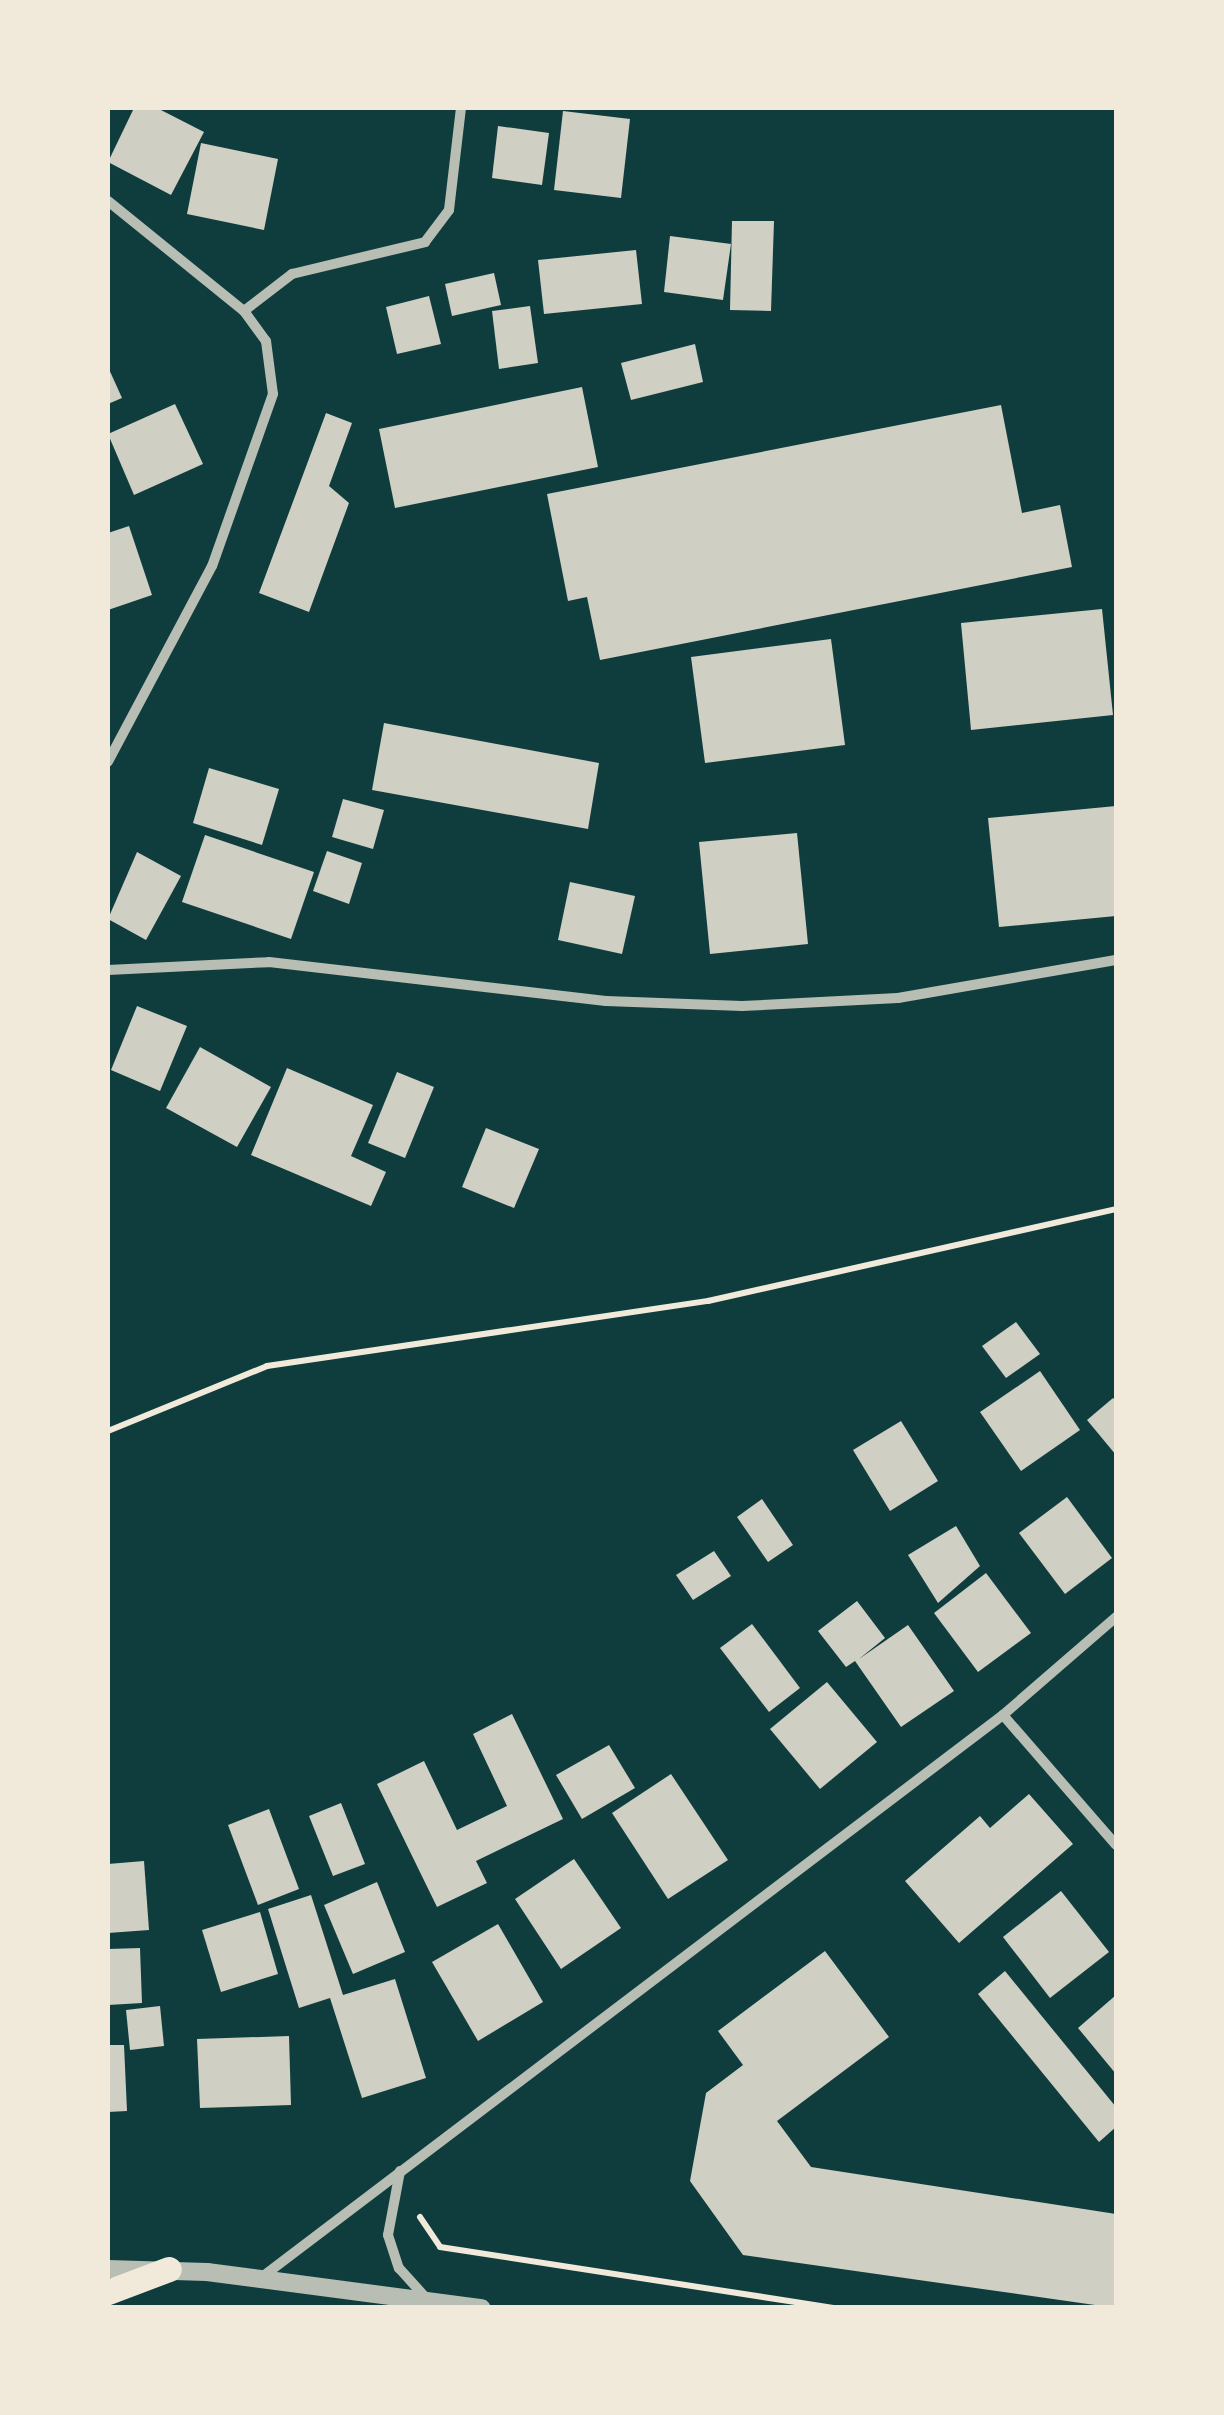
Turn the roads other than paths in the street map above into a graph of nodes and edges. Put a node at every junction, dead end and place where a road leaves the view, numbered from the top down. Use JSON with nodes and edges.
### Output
{"nodes":[{"id":1,"x":461,"y":108,"type":"edge"},
{"id":2,"x":108,"y":201,"type":"edge"},
{"id":3,"x":244,"y":311,"type":"junction"},
{"id":4,"x":108,"y":762,"type":"edge"},
{"id":5,"x":1116,"y":960,"type":"edge"},
{"id":6,"x":108,"y":970,"type":"edge"},
{"id":7,"x":1116,"y":1617,"type":"edge"},
{"id":8,"x":1002,"y":1714,"type":"junction"},
{"id":9,"x":1116,"y":1845,"type":"edge"},
{"id":10,"x":400,"y":2172,"type":"junction"},
{"id":11,"x":169,"y":2269,"type":"junction"},
{"id":12,"x":108,"y":2270,"type":"edge"},
{"id":13,"x":261,"y":2278,"type":"junction"},
{"id":14,"x":108,"y":2292,"type":"edge"},
{"id":15,"x":426,"y":2299,"type":"junction"},
{"id":16,"x":482,"y":2308,"type":"edge"}],
"edges":[{"from":1,"to":3,"type":"street"},
{"from":2,"to":3,"type":"street"},
{"from":3,"to":4,"type":"street"},
{"from":5,"to":6,"type":"street"},
{"from":7,"to":8,"type":"street"},
{"from":8,"to":9,"type":"street"},
{"from":8,"to":10,"type":"street"},
{"from":10,"to":13,"type":"street"},
{"from":10,"to":15,"type":"street"},
{"from":11,"to":12,"type":"street"},
{"from":11,"to":13,"type":"street"},
{"from":11,"to":14,"type":"main road"},
{"from":13,"to":15,"type":"street"},
{"from":15,"to":16,"type":"street"}]}
